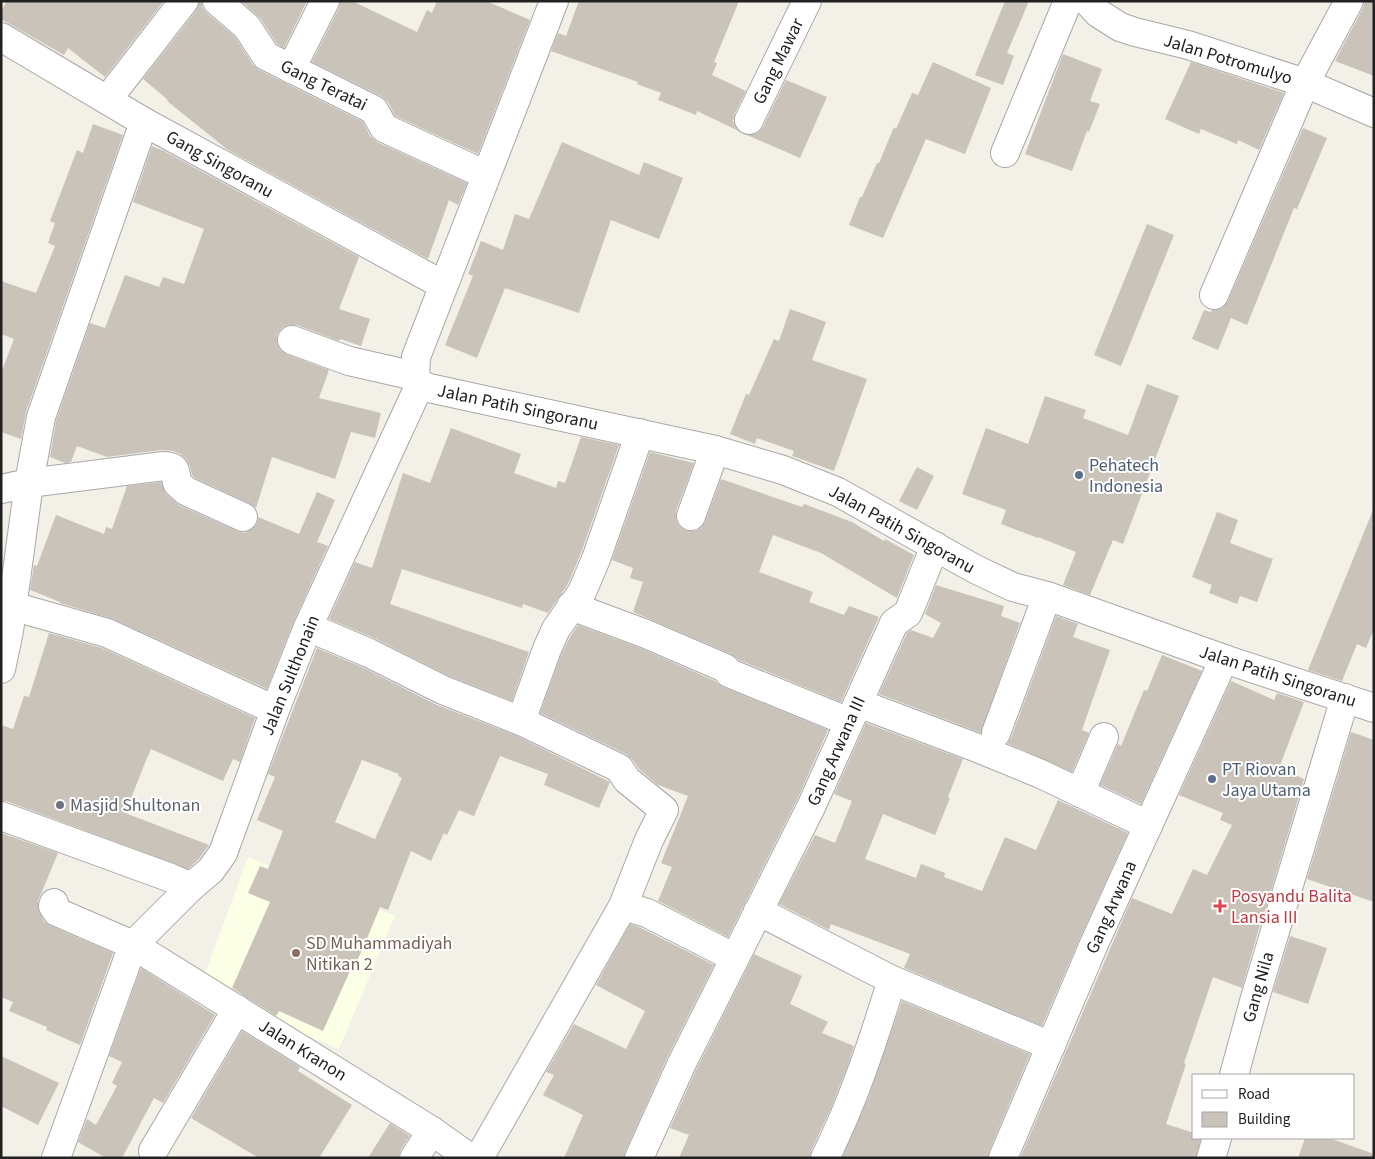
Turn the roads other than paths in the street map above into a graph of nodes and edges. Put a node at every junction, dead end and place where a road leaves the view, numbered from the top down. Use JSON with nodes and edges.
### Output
{"nodes":[{"id":1,"x":184,"y":1,"type":"edge"},
{"id":2,"x":217,"y":1,"type":"edge"},
{"id":3,"x":325,"y":1,"type":"edge"},
{"id":4,"x":554,"y":1,"type":"edge"},
{"id":5,"x":807,"y":1,"type":"edge"},
{"id":6,"x":1068,"y":1,"type":"edge"},
{"id":7,"x":1087,"y":1,"type":"edge"},
{"id":8,"x":1349,"y":1,"type":"edge"},
{"id":9,"x":1,"y":37,"type":"edge"},
{"id":10,"x":291,"y":69,"type":"junction"},
{"id":11,"x":1305,"y":83,"type":"junction"},
{"id":12,"x":106,"y":100,"type":"junction"},
{"id":13,"x":1374,"y":113,"type":"edge"},
{"id":14,"x":749,"y":120,"type":"dead end"},
{"id":15,"x":144,"y":122,"type":"junction"},
{"id":16,"x":1005,"y":152,"type":"dead end"},
{"id":17,"x":486,"y":175,"type":"junction"},
{"id":18,"x":442,"y":285,"type":"junction"},
{"id":19,"x":1214,"y":295,"type":"dead end"},
{"id":20,"x":292,"y":340,"type":"dead end"},
{"id":21,"x":418,"y":380,"type":"junction"},
{"id":22,"x":640,"y":433,"type":"junction"},
{"id":23,"x":715,"y":450,"type":"junction"},
{"id":24,"x":29,"y":483,"type":"junction"},
{"id":25,"x":1,"y":489,"type":"edge"},
{"id":26,"x":691,"y":516,"type":"dead end"},
{"id":27,"x":243,"y":517,"type":"dead end"},
{"id":28,"x":935,"y":546,"type":"junction"},
{"id":29,"x":1047,"y":596,"type":"junction"},
{"id":30,"x":12,"y":606,"type":"junction"},
{"id":31,"x":571,"y":606,"type":"junction"},
{"id":32,"x":308,"y":627,"type":"junction"},
{"id":33,"x":1224,"y":659,"type":"junction"},
{"id":34,"x":1,"y":669,"type":"edge"},
{"id":35,"x":1345,"y":698,"type":"junction"},
{"id":36,"x":1373,"y":708,"type":"edge"},
{"id":37,"x":275,"y":710,"type":"junction"},
{"id":38,"x":853,"y":712,"type":"junction"},
{"id":39,"x":521,"y":721,"type":"junction"},
{"id":40,"x":1104,"y":737,"type":"dead end"},
{"id":41,"x":988,"y":741,"type":"junction"},
{"id":42,"x":1080,"y":793,"type":"junction"},
{"id":43,"x":1,"y":816,"type":"edge"},
{"id":44,"x":1148,"y":825,"type":"junction"},
{"id":45,"x":191,"y":887,"type":"junction"},
{"id":46,"x":54,"y":903,"type":"dead end"},
{"id":47,"x":623,"y":906,"type":"junction"},
{"id":48,"x":758,"y":911,"type":"junction"},
{"id":49,"x":133,"y":945,"type":"junction"},
{"id":50,"x":735,"y":958,"type":"junction"},
{"id":51,"x":892,"y":980,"type":"junction"},
{"id":52,"x":237,"y":1009,"type":"junction"},
{"id":53,"x":1051,"y":1046,"type":"junction"},
{"id":54,"x":1234,"y":1074,"type":"edge"},
{"id":55,"x":432,"y":1131,"type":"junction"},
{"id":56,"x":1217,"y":1139,"type":"edge"},
{"id":57,"x":153,"y":1151,"type":"dead end"},
{"id":58,"x":56,"y":1158,"type":"edge"},
{"id":59,"x":414,"y":1158,"type":"edge"},
{"id":60,"x":470,"y":1158,"type":"edge"},
{"id":61,"x":479,"y":1158,"type":"edge"},
{"id":62,"x":639,"y":1158,"type":"edge"},
{"id":63,"x":825,"y":1158,"type":"edge"},
{"id":64,"x":1003,"y":1158,"type":"edge"},
{"id":65,"x":1211,"y":1158,"type":"edge"}],
"edges":[{"from":1,"to":12,"type":"street"},
{"from":2,"to":10,"type":"street","name":"Gang Teratai"},
{"from":3,"to":10,"type":"street"},
{"from":4,"to":17,"type":"street","name":"Jalan Sulthonain"},
{"from":5,"to":14,"type":"street","name":"Gang Mawar"},
{"from":6,"to":16,"type":"street"},
{"from":7,"to":11,"type":"street","name":"Jalan Potromulyo"},
{"from":8,"to":11,"type":"street"},
{"from":9,"to":12,"type":"street","name":"Gang Singoranu"},
{"from":10,"to":17,"type":"street","name":"Gang Teratai"},
{"from":11,"to":13,"type":"street","name":"Jalan Potromulyo"},
{"from":11,"to":19,"type":"street"},
{"from":12,"to":15,"type":"street","name":"Gang Singoranu"},
{"from":15,"to":18,"type":"street","name":"Gang Singoranu"},
{"from":15,"to":24,"type":"street"},
{"from":17,"to":18,"type":"street","name":"Jalan Sulthonain"},
{"from":18,"to":21,"type":"street","name":"Jalan Sulthonain"},
{"from":20,"to":21,"type":"street","name":"Jalan Patih Singoranu"},
{"from":21,"to":22,"type":"street","name":"Jalan Patih Singoranu"},
{"from":21,"to":32,"type":"street","name":"Jalan Sulthonain"},
{"from":22,"to":23,"type":"street","name":"Jalan Patih Singoranu"},
{"from":22,"to":31,"type":"street"},
{"from":23,"to":26,"type":"street"},
{"from":23,"to":28,"type":"street","name":"Jalan Patih Singoranu"},
{"from":24,"to":25,"type":"street"},
{"from":24,"to":27,"type":"street"},
{"from":24,"to":30,"type":"street"},
{"from":28,"to":29,"type":"street","name":"Jalan Patih Singoranu"},
{"from":28,"to":38,"type":"street","name":"Gang Arwana III"},
{"from":29,"to":33,"type":"street","name":"Jalan Patih Singoranu"},
{"from":29,"to":41,"type":"street"},
{"from":30,"to":34,"type":"street"},
{"from":30,"to":37,"type":"street"},
{"from":31,"to":38,"type":"street"},
{"from":31,"to":39,"type":"street"},
{"from":32,"to":37,"type":"street","name":"Jalan Sulthonain"},
{"from":32,"to":39,"type":"street"},
{"from":33,"to":35,"type":"street","name":"Jalan Patih Singoranu"},
{"from":33,"to":44,"type":"street","name":"Gang Arwana"},
{"from":35,"to":36,"type":"street","name":"Jalan Patih Singoranu"},
{"from":35,"to":54,"type":"street","name":"Gang Nila"},
{"from":37,"to":45,"type":"street","name":"Jalan Sulthonain"},
{"from":38,"to":41,"type":"street"},
{"from":38,"to":48,"type":"street","name":"Gang Arwana III"},
{"from":39,"to":47,"type":"street"},
{"from":40,"to":42,"type":"street"},
{"from":41,"to":42,"type":"street"},
{"from":42,"to":44,"type":"street"},
{"from":43,"to":45,"type":"street"},
{"from":44,"to":53,"type":"street","name":"Gang Arwana"},
{"from":45,"to":49,"type":"street","name":"Jalan Sulthonain"},
{"from":46,"to":49,"type":"street","name":"Jalan Kranon"},
{"from":47,"to":50,"type":"street"},
{"from":47,"to":61,"type":"street"},
{"from":48,"to":50,"type":"street","name":"Gang Arwana III"},
{"from":48,"to":51,"type":"street"},
{"from":49,"to":52,"type":"street","name":"Jalan Kranon"},
{"from":49,"to":58,"type":"street"},
{"from":50,"to":62,"type":"street","name":"Gang Arwana III"},
{"from":51,"to":53,"type":"street"},
{"from":51,"to":63,"type":"street"},
{"from":52,"to":55,"type":"street","name":"Jalan Kranon"},
{"from":52,"to":57,"type":"street"},
{"from":53,"to":64,"type":"street","name":"Gang Arwana"},
{"from":55,"to":59,"type":"street"},
{"from":55,"to":60,"type":"street","name":"Jalan Kranon"},
{"from":56,"to":65,"type":"street"}]}
